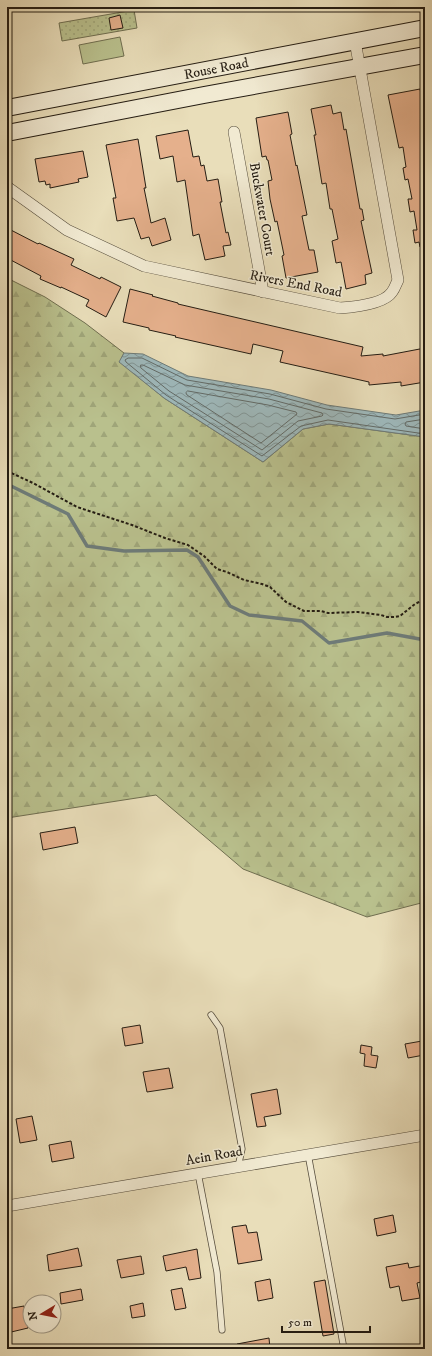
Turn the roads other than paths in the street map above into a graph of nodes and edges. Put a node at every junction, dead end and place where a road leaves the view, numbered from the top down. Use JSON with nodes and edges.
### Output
{"nodes":[{"id":1,"x":425,"y":28,"type":"edge"},
{"id":2,"x":355,"y":41,"type":"junction"},
{"id":3,"x":425,"y":55,"type":"edge"},
{"id":4,"x":360,"y":67,"type":"junction"},
{"id":5,"x":7,"y":108,"type":"edge"},
{"id":6,"x":234,"y":132,"type":"dead end"},
{"id":7,"x":7,"y":134,"type":"edge"},
{"id":8,"x":7,"y":187,"type":"edge"},
{"id":9,"x":262,"y":292,"type":"junction"},
{"id":10,"x":211,"y":1015,"type":"dead end"},
{"id":11,"x":425,"y":1135,"type":"edge"},
{"id":12,"x":308,"y":1154,"type":"junction"},
{"id":13,"x":238,"y":1167,"type":"junction"},
{"id":14,"x":198,"y":1173,"type":"junction"},
{"id":15,"x":7,"y":1206,"type":"edge"},
{"id":16,"x":222,"y":1330,"type":"dead end"},
{"id":17,"x":344,"y":1349,"type":"edge"}],
"edges":[{"from":1,"to":2,"type":"street","name":"Rouse Road"},
{"from":2,"to":4,"type":"street","name":"Rivers End Road"},
{"from":2,"to":5,"type":"street","name":"Rouse Road"},
{"from":3,"to":4,"type":"street","name":"Rouse Road"},
{"from":4,"to":7,"type":"street","name":"Rouse Road"},
{"from":4,"to":9,"type":"street","name":"Rivers End Road"},
{"from":6,"to":9,"type":"street","name":"Buckwater Court"},
{"from":8,"to":9,"type":"street","name":"Rivers End Road"},
{"from":10,"to":13,"type":"lane"},
{"from":11,"to":12,"type":"street","name":"Aein Road"},
{"from":12,"to":13,"type":"street","name":"Aein Road"},
{"from":12,"to":17,"type":"lane"},
{"from":13,"to":14,"type":"street","name":"Aein Road"},
{"from":14,"to":15,"type":"street","name":"Aein Road"},
{"from":14,"to":16,"type":"lane"}]}
